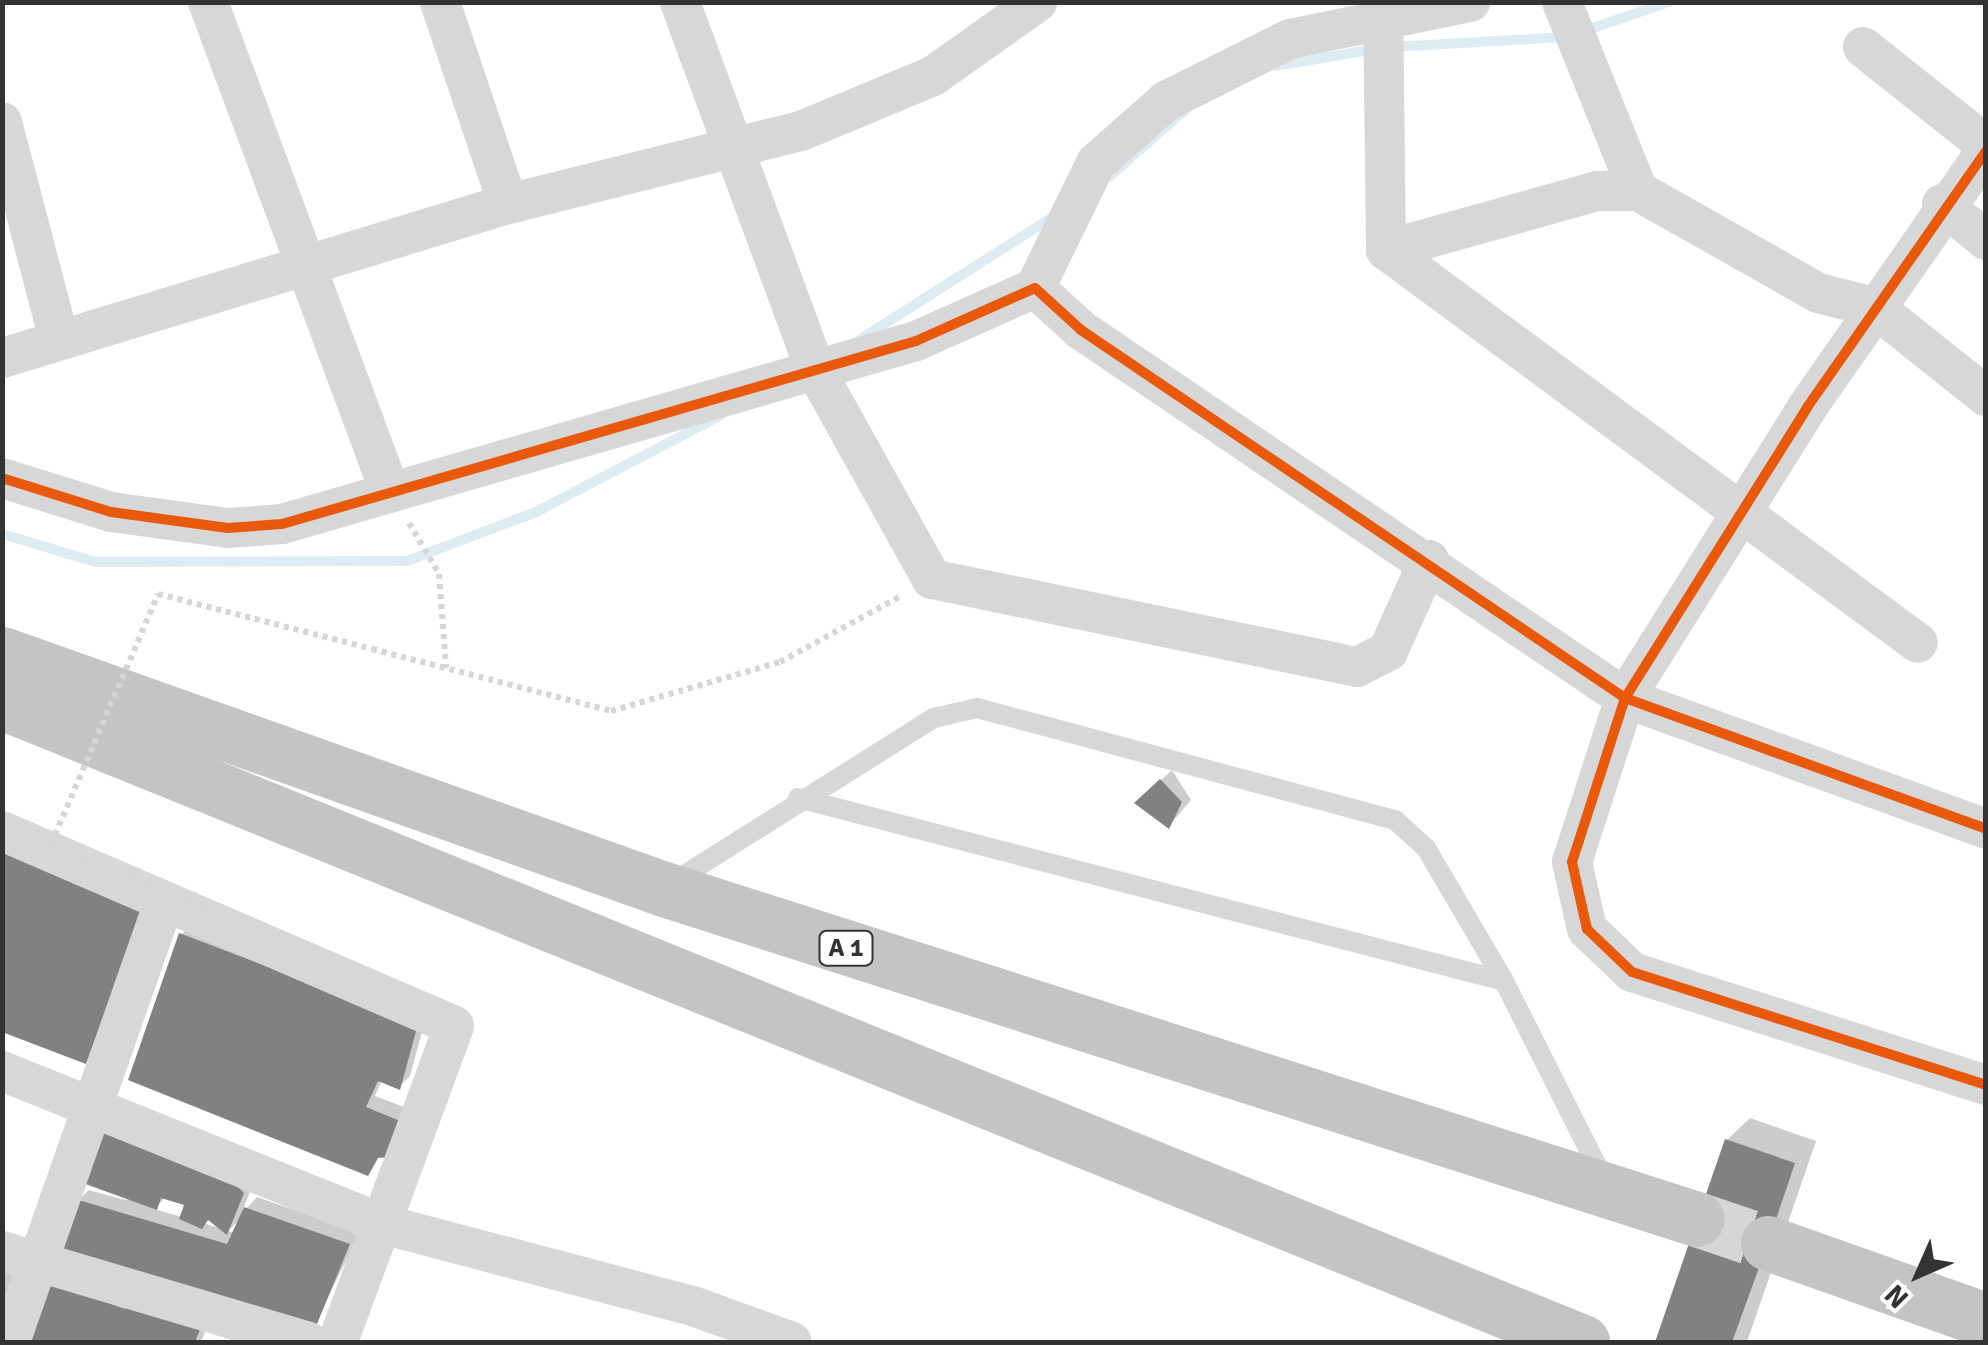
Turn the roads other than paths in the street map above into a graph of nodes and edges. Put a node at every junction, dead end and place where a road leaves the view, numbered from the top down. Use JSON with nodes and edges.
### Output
{"nodes":[{"id":1,"x":208,"y":2,"type":"edge"},
{"id":2,"x":440,"y":2,"type":"edge"},
{"id":3,"x":680,"y":2,"type":"edge"},
{"id":4,"x":1036,"y":2,"type":"edge"},
{"id":5,"x":1470,"y":2,"type":"edge"},
{"id":6,"x":1562,"y":2,"type":"edge"},
{"id":7,"x":1385,"y":11,"type":"edge"},
{"id":8,"x":1863,"y":47,"type":"dead end"},
{"id":9,"x":2,"y":122,"type":"edge"},
{"id":10,"x":733,"y":143,"type":"junction"},
{"id":11,"x":1986,"y":148,"type":"edge"},
{"id":12,"x":1638,"y":191,"type":"junction"},
{"id":13,"x":508,"y":204,"type":"junction"},
{"id":14,"x":1942,"y":204,"type":"junction"},
{"id":15,"x":1986,"y":240,"type":"edge"},
{"id":16,"x":1386,"y":250,"type":"junction"},
{"id":17,"x":307,"y":265,"type":"junction"},
{"id":18,"x":1036,"y":288,"type":"junction"},
{"id":19,"x":1874,"y":307,"type":"junction"},
{"id":20,"x":59,"y":339,"type":"junction"},
{"id":21,"x":2,"y":358,"type":"edge"},
{"id":22,"x":816,"y":370,"type":"junction"},
{"id":23,"x":1986,"y":396,"type":"edge"},
{"id":24,"x":2,"y":478,"type":"edge"},
{"id":25,"x":389,"y":489,"type":"junction"},
{"id":26,"x":1739,"y":513,"type":"junction"},
{"id":27,"x":1429,"y":560,"type":"junction"},
{"id":28,"x":1918,"y":643,"type":"dead end"},
{"id":29,"x":2,"y":654,"type":"edge"},
{"id":30,"x":1625,"y":698,"type":"junction"},
{"id":31,"x":2,"y":702,"type":"edge"},
{"id":32,"x":798,"y":798,"type":"junction"},
{"id":33,"x":1986,"y":829,"type":"edge"},
{"id":34,"x":2,"y":831,"type":"edge"},
{"id":35,"x":664,"y":889,"type":"junction"},
{"id":36,"x":164,"y":905,"type":"junction"},
{"id":37,"x":1504,"y":981,"type":"junction"},
{"id":38,"x":2,"y":1070,"type":"edge"},
{"id":39,"x":1986,"y":1085,"type":"edge"},
{"id":40,"x":96,"y":1105,"type":"junction"},
{"id":41,"x":1609,"y":1188,"type":"junction"},
{"id":42,"x":1697,"y":1219,"type":"tunnel mouth"},
{"id":43,"x":382,"y":1224,"type":"junction"},
{"id":44,"x":1768,"y":1243,"type":"tunnel mouth"},
{"id":45,"x":20,"y":1257,"type":"edge"},
{"id":46,"x":1986,"y":1320,"type":"edge"},
{"id":47,"x":212,"y":1328,"type":"edge"},
{"id":48,"x":1512,"y":1330,"type":"edge"},
{"id":49,"x":10,"y":1342,"type":"edge"},
{"id":50,"x":309,"y":1342,"type":"edge"},
{"id":51,"x":338,"y":1342,"type":"edge"},
{"id":52,"x":792,"y":1342,"type":"edge"},
{"id":53,"x":1582,"y":1342,"type":"edge"}],
"edges":[{"from":1,"to":17,"type":"street"},
{"from":2,"to":13,"type":"street"},
{"from":3,"to":10,"type":"street"},
{"from":4,"to":10,"type":"street"},
{"from":5,"to":7,"type":"street"},
{"from":6,"to":12,"type":"street"},
{"from":7,"to":16,"type":"street"},
{"from":7,"to":18,"type":"street"},
{"from":8,"to":11,"type":"street"},
{"from":9,"to":20,"type":"street"},
{"from":10,"to":13,"type":"street"},
{"from":10,"to":22,"type":"street"},
{"from":11,"to":14,"type":"street"},
{"from":12,"to":16,"type":"street"},
{"from":12,"to":19,"type":"street"},
{"from":13,"to":17,"type":"street"},
{"from":14,"to":15,"type":"street"},
{"from":14,"to":19,"type":"street"},
{"from":16,"to":26,"type":"street"},
{"from":17,"to":20,"type":"street"},
{"from":17,"to":25,"type":"street"},
{"from":18,"to":22,"type":"street"},
{"from":18,"to":27,"type":"street"},
{"from":19,"to":23,"type":"street"},
{"from":19,"to":26,"type":"street"},
{"from":20,"to":21,"type":"street"},
{"from":22,"to":25,"type":"street"},
{"from":22,"to":27,"type":"street"},
{"from":24,"to":25,"type":"street"},
{"from":26,"to":28,"type":"street"},
{"from":26,"to":30,"type":"street"},
{"from":27,"to":30,"type":"street"},
{"from":29,"to":35,"type":"highway","number":"A 1"},
{"from":30,"to":33,"type":"street"},
{"from":30,"to":39,"type":"street"},
{"from":31,"to":48,"type":"highway"},
{"from":32,"to":35,"type":"lane"},
{"from":32,"to":37,"type":"lane"},
{"from":32,"to":37,"type":"lane"},
{"from":34,"to":36,"type":"street"},
{"from":35,"to":41,"type":"highway","number":"A 1"},
{"from":36,"to":40,"type":"street"},
{"from":36,"to":43,"type":"street"},
{"from":37,"to":41,"type":"lane"},
{"from":38,"to":40,"type":"street"},
{"from":40,"to":43,"type":"street"},
{"from":40,"to":45,"type":"street"},
{"from":41,"to":42,"type":"highway","number":"A 1"},
{"from":43,"to":51,"type":"street"},
{"from":43,"to":52,"type":"street"},
{"from":44,"to":46,"type":"highway"},
{"from":45,"to":47,"type":"street"},
{"from":45,"to":49,"type":"street"},
{"from":47,"to":50,"type":"street"},
{"from":48,"to":53,"type":"highway"}]}
